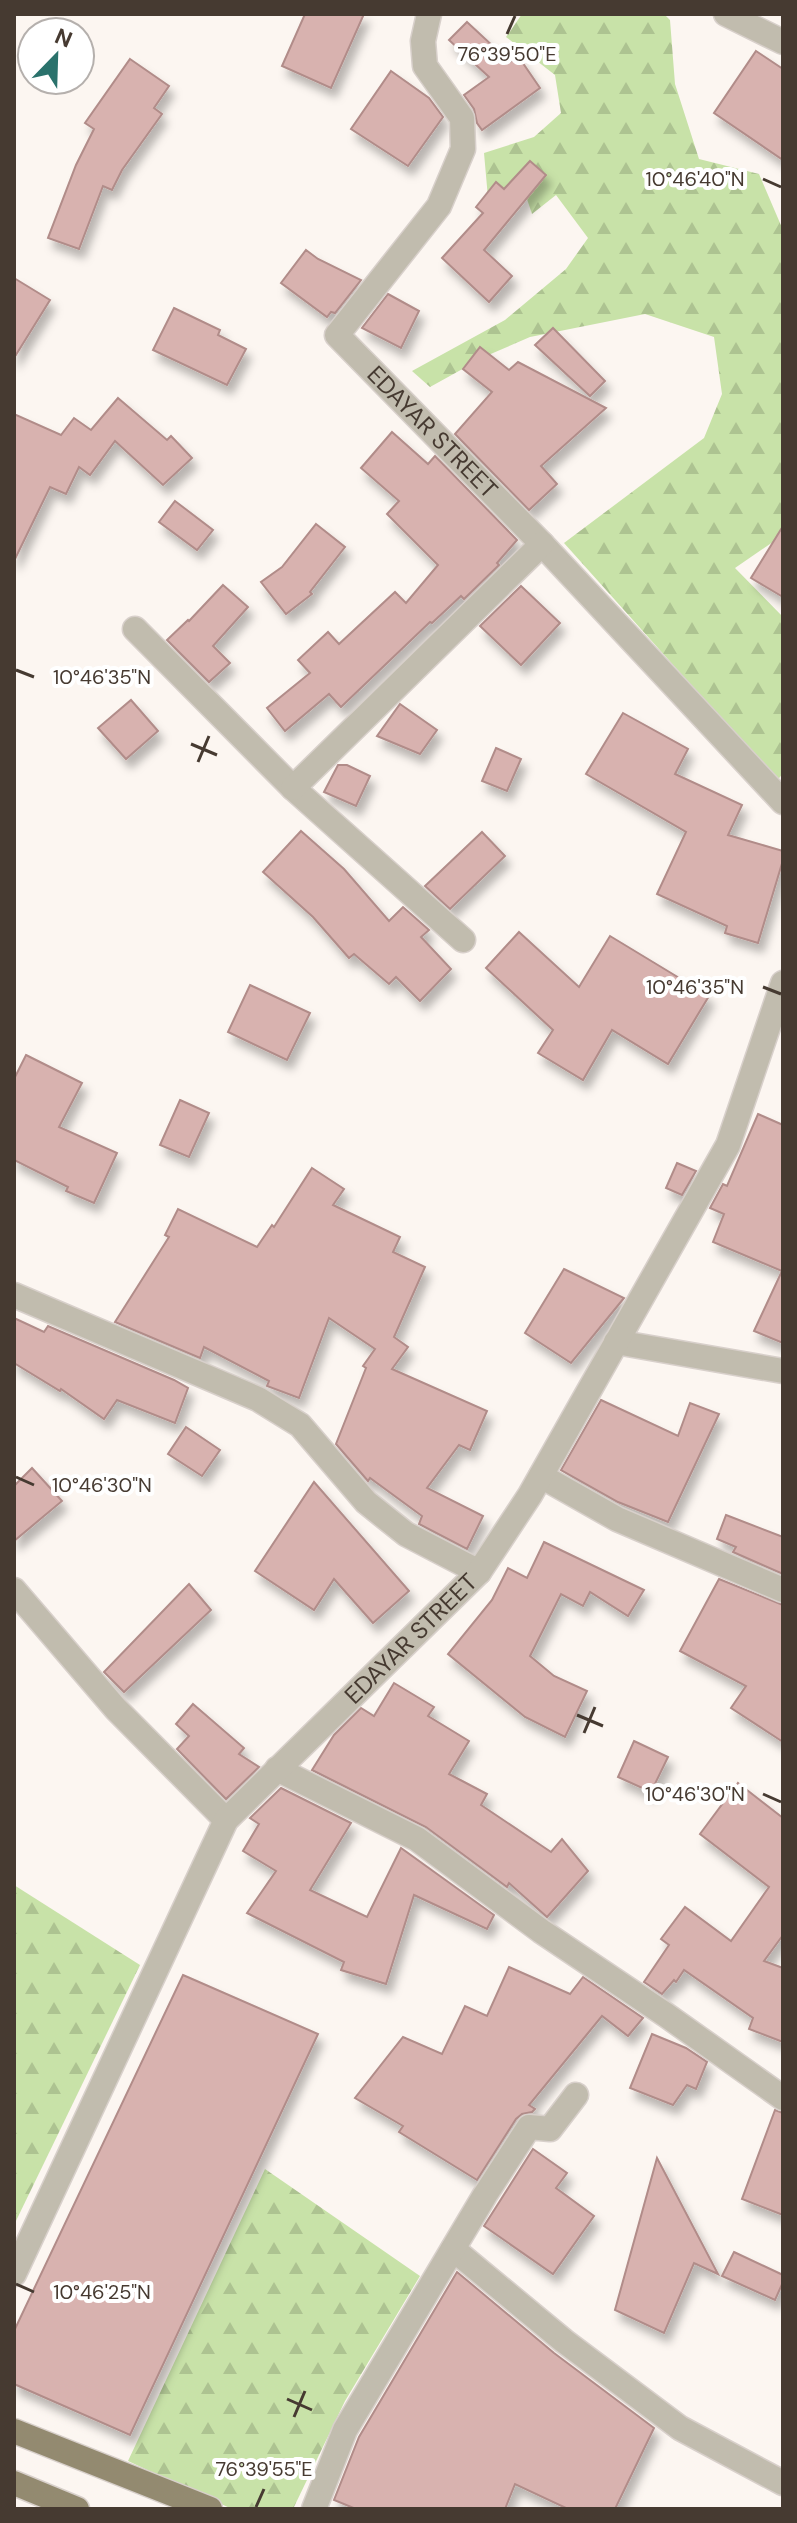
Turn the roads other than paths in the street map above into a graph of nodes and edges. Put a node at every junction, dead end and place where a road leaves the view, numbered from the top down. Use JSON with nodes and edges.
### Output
{"nodes":[{"id":1,"x":429,"y":14,"type":"edge"},
{"id":2,"x":726,"y":14,"type":"edge"},
{"id":3,"x":783,"y":42,"type":"edge"},
{"id":4,"x":542,"y":544,"type":"junction"},
{"id":5,"x":135,"y":629,"type":"dead end"},
{"id":6,"x":293,"y":788,"type":"junction"},
{"id":7,"x":782,"y":798,"type":"edge"},
{"id":8,"x":463,"y":940,"type":"dead end"},
{"id":9,"x":783,"y":983,"type":"edge"},
{"id":10,"x":14,"y":1295,"type":"edge"},
{"id":11,"x":616,"y":1342,"type":"junction"},
{"id":12,"x":783,"y":1371,"type":"edge"},
{"id":13,"x":541,"y":1476,"type":"junction"},
{"id":14,"x":479,"y":1572,"type":"junction"},
{"id":15,"x":14,"y":1590,"type":"edge"},
{"id":16,"x":783,"y":1590,"type":"edge"},
{"id":17,"x":277,"y":1769,"type":"junction"},
{"id":18,"x":226,"y":1820,"type":"junction"},
{"id":19,"x":576,"y":2095,"type":"dead end"},
{"id":20,"x":783,"y":2098,"type":"edge"},
{"id":21,"x":453,"y":2249,"type":"junction"},
{"id":22,"x":14,"y":2274,"type":"edge"},
{"id":23,"x":14,"y":2431,"type":"edge"},
{"id":24,"x":14,"y":2483,"type":"edge"},
{"id":25,"x":783,"y":2483,"type":"edge"},
{"id":26,"x":77,"y":2509,"type":"edge"},
{"id":27,"x":210,"y":2509,"type":"edge"},
{"id":28,"x":314,"y":2509,"type":"edge"}],
"edges":[{"from":1,"to":4,"type":"street","name":"EDAYAR STREET"},
{"from":2,"to":3,"type":"street"},
{"from":4,"to":6,"type":"street"},
{"from":4,"to":7,"type":"street","name":"EDAYAR STREET"},
{"from":5,"to":6,"type":"street"},
{"from":6,"to":8,"type":"street"},
{"from":9,"to":11,"type":"street","name":"EDAYAR STREET"},
{"from":10,"to":14,"type":"street"},
{"from":11,"to":12,"type":"street"},
{"from":11,"to":13,"type":"street","name":"EDAYAR STREET"},
{"from":13,"to":14,"type":"street","name":"EDAYAR STREET"},
{"from":13,"to":16,"type":"street"},
{"from":14,"to":17,"type":"street","name":"EDAYAR STREET"},
{"from":15,"to":18,"type":"street"},
{"from":17,"to":18,"type":"street","name":"EDAYAR STREET"},
{"from":17,"to":20,"type":"street"},
{"from":18,"to":22,"type":"street","name":"EDAYAR STREET"},
{"from":19,"to":21,"type":"street"},
{"from":21,"to":25,"type":"street"},
{"from":21,"to":28,"type":"street"},
{"from":23,"to":27,"type":"main road"},
{"from":24,"to":26,"type":"main road"}]}
